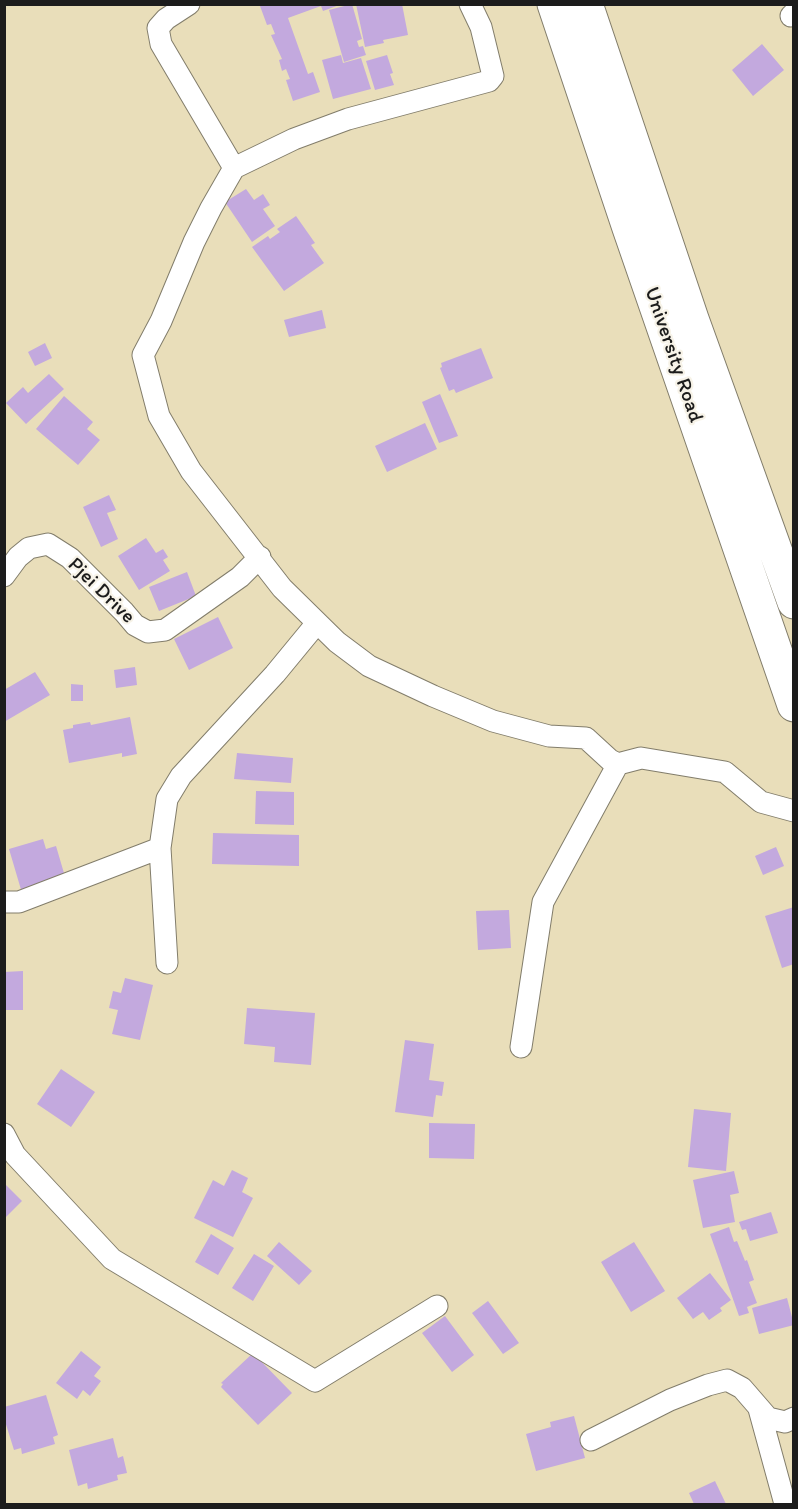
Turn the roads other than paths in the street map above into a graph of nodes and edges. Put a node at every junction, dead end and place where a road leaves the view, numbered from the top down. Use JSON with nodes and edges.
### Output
{"nodes":[{"id":1,"x":189,"y":4,"type":"edge"},
{"id":2,"x":470,"y":4,"type":"edge"},
{"id":3,"x":554,"y":4,"type":"edge"},
{"id":4,"x":586,"y":4,"type":"edge"},
{"id":5,"x":234,"y":168,"type":"junction"},
{"id":6,"x":260,"y":557,"type":"junction"},
{"id":7,"x":4,"y":576,"type":"edge"},
{"id":8,"x":794,"y":603,"type":"edge"},
{"id":9,"x":317,"y":623,"type":"junction"},
{"id":10,"x":794,"y":705,"type":"edge"},
{"id":11,"x":618,"y":764,"type":"junction"},
{"id":12,"x":794,"y":811,"type":"edge"},
{"id":13,"x":160,"y":848,"type":"junction"},
{"id":14,"x":4,"y":902,"type":"edge"},
{"id":15,"x":167,"y":963,"type":"dead end"},
{"id":16,"x":521,"y":1047,"type":"dead end"},
{"id":17,"x":4,"y":1134,"type":"edge"},
{"id":18,"x":437,"y":1306,"type":"dead end"},
{"id":19,"x":759,"y":1409,"type":"junction"},
{"id":20,"x":794,"y":1418,"type":"edge"},
{"id":21,"x":591,"y":1440,"type":"dead end"},
{"id":22,"x":785,"y":1504,"type":"edge"}],
"edges":[{"from":1,"to":5,"type":"street"},
{"from":2,"to":5,"type":"street"},
{"from":3,"to":10,"type":"highway","name":"University Road"},
{"from":4,"to":8,"type":"highway","name":"University Road"},
{"from":5,"to":6,"type":"street"},
{"from":6,"to":7,"type":"street","name":"Pjei Drive"},
{"from":6,"to":9,"type":"street"},
{"from":9,"to":11,"type":"street"},
{"from":9,"to":13,"type":"street"},
{"from":11,"to":12,"type":"street"},
{"from":11,"to":16,"type":"street"},
{"from":13,"to":14,"type":"street"},
{"from":13,"to":15,"type":"street"},
{"from":17,"to":18,"type":"street"},
{"from":19,"to":20,"type":"street"},
{"from":19,"to":21,"type":"street"},
{"from":19,"to":22,"type":"street"}]}
